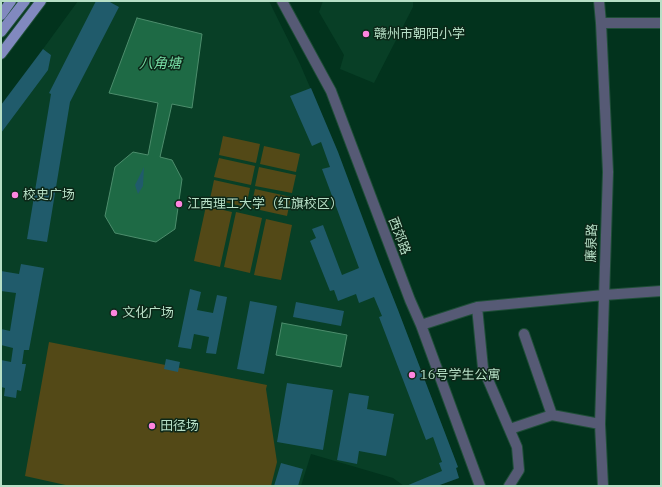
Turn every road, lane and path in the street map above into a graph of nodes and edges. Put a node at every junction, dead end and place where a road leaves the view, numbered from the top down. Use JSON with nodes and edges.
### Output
{"nodes":[{"id":1,"x":11,"y":1,"type":"edge"},
{"id":2,"x":25,"y":1,"type":"edge"},
{"id":3,"x":41,"y":1,"type":"edge"},
{"id":4,"x":282,"y":1,"type":"edge"},
{"id":5,"x":599,"y":1,"type":"edge"},
{"id":6,"x":1,"y":15,"type":"edge"},
{"id":7,"x":601,"y":23,"type":"junction"},
{"id":8,"x":661,"y":23,"type":"edge"},
{"id":9,"x":1,"y":32,"type":"edge"},
{"id":10,"x":1,"y":54,"type":"edge"},
{"id":11,"x":661,"y":291,"type":"edge"},
{"id":12,"x":604,"y":295,"type":"junction"},
{"id":13,"x":477,"y":307,"type":"junction"},
{"id":14,"x":420,"y":325,"type":"junction"},
{"id":15,"x":524,"y":334,"type":"dead end"},
{"id":16,"x":552,"y":415,"type":"junction"},
{"id":17,"x":600,"y":424,"type":"junction"},
{"id":18,"x":510,"y":429,"type":"junction"},
{"id":19,"x":480,"y":486,"type":"edge"},
{"id":20,"x":509,"y":486,"type":"edge"},
{"id":21,"x":602,"y":486,"type":"edge"}],
"edges":[{"from":1,"to":6,"type":"main road"},
{"from":2,"to":9,"type":"main road"},
{"from":3,"to":10,"type":"main road"},
{"from":4,"to":14,"type":"street","name":"西郊路"},
{"from":5,"to":7,"type":"street","name":"廉泉路"},
{"from":7,"to":8,"type":"street"},
{"from":7,"to":12,"type":"street","name":"廉泉路"},
{"from":11,"to":12,"type":"street"},
{"from":12,"to":13,"type":"street"},
{"from":12,"to":17,"type":"street","name":"廉泉路"},
{"from":13,"to":14,"type":"street"},
{"from":13,"to":18,"type":"street"},
{"from":14,"to":19,"type":"street","name":"西郊路"},
{"from":15,"to":16,"type":"street"},
{"from":16,"to":17,"type":"street"},
{"from":16,"to":18,"type":"street"},
{"from":17,"to":21,"type":"street","name":"廉泉路"},
{"from":18,"to":20,"type":"street"}]}
